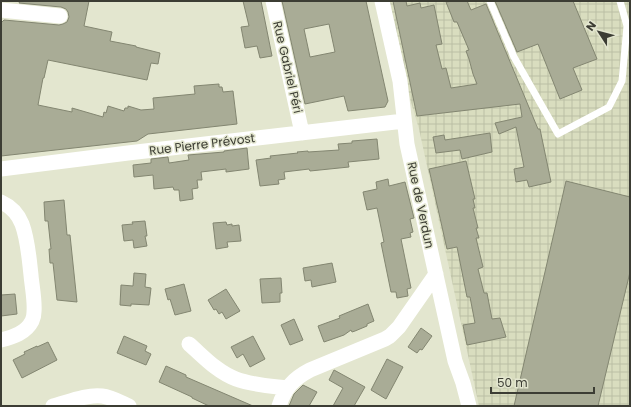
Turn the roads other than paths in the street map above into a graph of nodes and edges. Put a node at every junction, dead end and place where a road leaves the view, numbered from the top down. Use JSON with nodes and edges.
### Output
{"nodes":[{"id":1,"x":273,"y":1,"type":"edge"},
{"id":2,"x":382,"y":1,"type":"edge"},
{"id":3,"x":490,"y":1,"type":"edge"},
{"id":4,"x":620,"y":1,"type":"edge"},
{"id":5,"x":1,"y":10,"type":"edge"},
{"id":6,"x":60,"y":16,"type":"dead end"},
{"id":7,"x":404,"y":121,"type":"junction"},
{"id":8,"x":302,"y":133,"type":"junction"},
{"id":9,"x":1,"y":169,"type":"edge"},
{"id":10,"x":1,"y":202,"type":"edge"},
{"id":11,"x":436,"y":274,"type":"junction"},
{"id":12,"x":1,"y":340,"type":"edge"},
{"id":13,"x":189,"y":344,"type":"dead end"},
{"id":14,"x":287,"y":388,"type":"junction"},
{"id":15,"x":53,"y":406,"type":"edge"},
{"id":16,"x":128,"y":406,"type":"edge"},
{"id":17,"x":279,"y":406,"type":"edge"},
{"id":18,"x":469,"y":406,"type":"edge"}],
"edges":[{"from":1,"to":8,"type":"street","name":"Rue Gabriel Péri"},
{"from":2,"to":7,"type":"street","name":"Rue de Verdun"},
{"from":3,"to":4,"type":"lane"},
{"from":5,"to":6,"type":"street"},
{"from":7,"to":8,"type":"street","name":"Rue Pierre Prévost"},
{"from":7,"to":11,"type":"street","name":"Rue de Verdun"},
{"from":8,"to":9,"type":"street","name":"Rue Pierre Prévost"},
{"from":10,"to":12,"type":"street"},
{"from":11,"to":14,"type":"street"},
{"from":11,"to":18,"type":"street","name":"Rue de Verdun"},
{"from":13,"to":14,"type":"street"},
{"from":14,"to":17,"type":"street"},
{"from":15,"to":16,"type":"street"}]}
